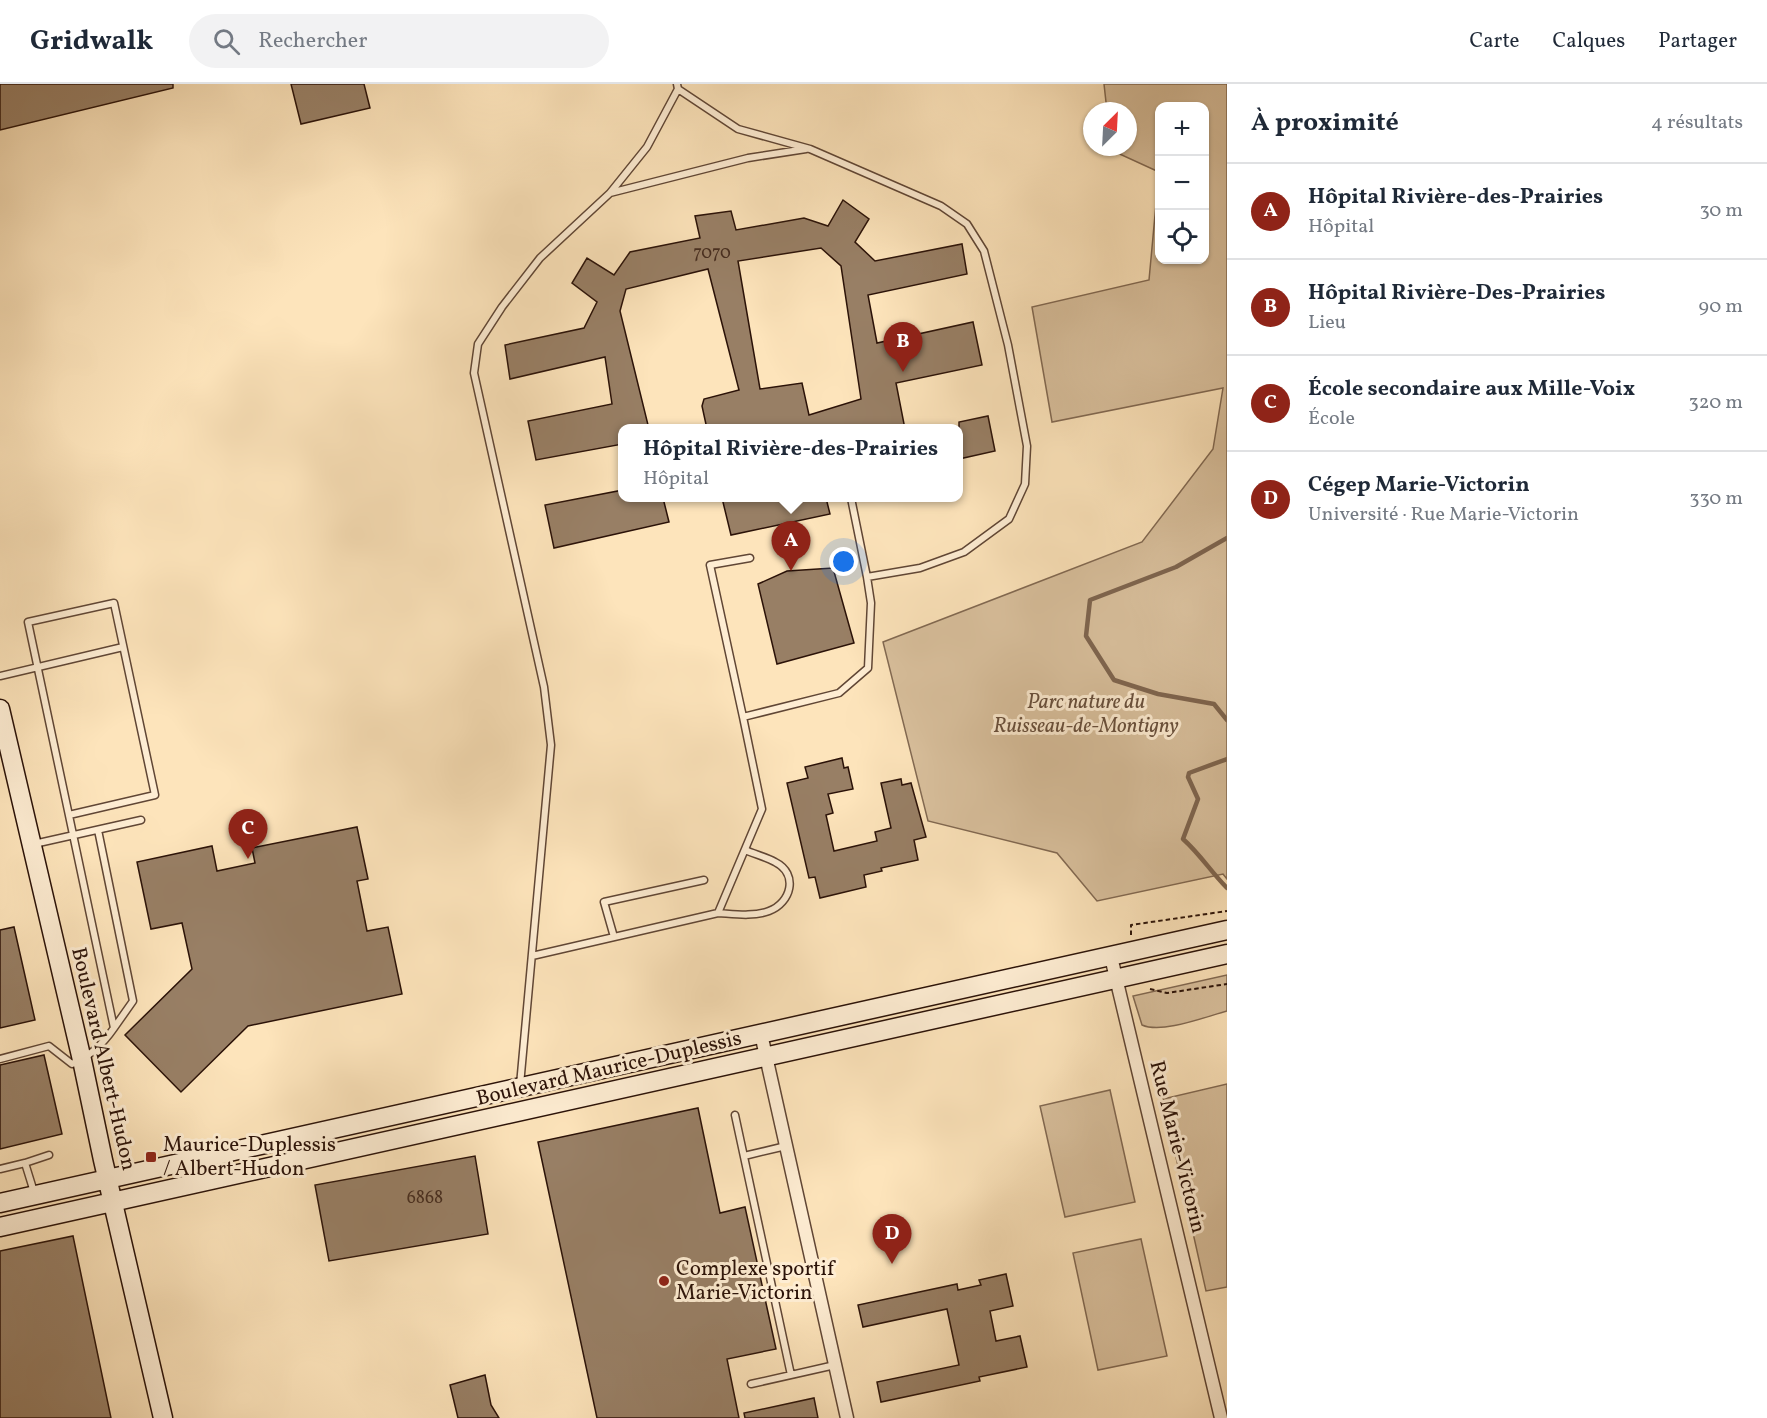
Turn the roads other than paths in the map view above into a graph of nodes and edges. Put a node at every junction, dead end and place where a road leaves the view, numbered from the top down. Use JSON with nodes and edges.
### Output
{"nodes":[{"id":1,"x":677,"y":86,"type":"edge"},
{"id":2,"x":810,"y":149,"type":"junction"},
{"id":3,"x":610,"y":193,"type":"junction"},
{"id":4,"x":852,"y":502,"type":"edge"},
{"id":5,"x":750,"y":558,"type":"dead end"},
{"id":6,"x":867,"y":577,"type":"junction"},
{"id":7,"x":123,"y":647,"type":"junction"},
{"id":8,"x":37,"y":667,"type":"junction"},
{"id":9,"x":0,"y":676,"type":"edge"},
{"id":10,"x":0,"y":709,"type":"edge"},
{"id":11,"x":743,"y":717,"type":"junction"},
{"id":12,"x":69,"y":815,"type":"junction"},
{"id":13,"x":141,"y":820,"type":"dead end"},
{"id":14,"x":98,"y":830,"type":"junction"},
{"id":15,"x":74,"y":836,"type":"junction"},
{"id":16,"x":31,"y":845,"type":"junction"},
{"id":17,"x":744,"y":850,"type":"junction"},
{"id":18,"x":704,"y":880,"type":"dead end"},
{"id":19,"x":718,"y":913,"type":"junction"},
{"id":20,"x":1227,"y":930,"type":"edge"},
{"id":21,"x":614,"y":937,"type":"junction"},
{"id":22,"x":1227,"y":954,"type":"edge"},
{"id":23,"x":532,"y":956,"type":"junction"},
{"id":24,"x":1111,"y":957,"type":"junction"},
{"id":25,"x":1116,"y":979,"type":"junction"},
{"id":26,"x":114,"y":1028,"type":"junction"},
{"id":27,"x":761,"y":1034,"type":"junction"},
{"id":28,"x":766,"y":1057,"type":"junction"},
{"id":29,"x":0,"y":1059,"type":"edge"},
{"id":30,"x":82,"y":1060,"type":"junction"},
{"id":31,"x":520,"y":1087,"type":"junction"},
{"id":32,"x":541,"y":1094,"type":"junction"},
{"id":33,"x":477,"y":1097,"type":"junction"},
{"id":34,"x":425,"y":1110,"type":"junction"},
{"id":35,"x":735,"y":1116,"type":"dead end"},
{"id":36,"x":482,"y":1120,"type":"junction"},
{"id":37,"x":429,"y":1131,"type":"junction"},
{"id":38,"x":786,"y":1146,"type":"junction"},
{"id":39,"x":49,"y":1155,"type":"dead end"},
{"id":40,"x":744,"y":1156,"type":"junction"},
{"id":41,"x":25,"y":1163,"type":"junction"},
{"id":42,"x":0,"y":1169,"type":"edge"},
{"id":43,"x":108,"y":1179,"type":"junction"},
{"id":44,"x":35,"y":1195,"type":"junction"},
{"id":45,"x":112,"y":1202,"type":"junction"},
{"id":46,"x":0,"y":1203,"type":"edge"},
{"id":47,"x":0,"y":1227,"type":"edge"},
{"id":48,"x":835,"y":1365,"type":"junction"},
{"id":49,"x":791,"y":1375,"type":"junction"},
{"id":50,"x":751,"y":1384,"type":"dead end"},
{"id":51,"x":1218,"y":1417,"type":"edge"},
{"id":52,"x":163,"y":1418,"type":"edge"},
{"id":53,"x":847,"y":1418,"type":"edge"}],
"edges":[{"from":1,"to":2,"type":"lane"},
{"from":1,"to":3,"type":"lane"},
{"from":2,"to":3,"type":"lane"},
{"from":2,"to":6,"type":"lane"},
{"from":3,"to":23,"type":"lane"},
{"from":4,"to":6,"type":"lane"},
{"from":5,"to":11,"type":"lane"},
{"from":6,"to":11,"type":"lane"},
{"from":7,"to":8,"type":"lane"},
{"from":7,"to":8,"type":"lane"},
{"from":7,"to":12,"type":"lane"},
{"from":8,"to":9,"type":"lane"},
{"from":8,"to":12,"type":"lane"},
{"from":10,"to":16,"type":"street","name":"Boulevard Albert-Hudon"},
{"from":11,"to":17,"type":"lane"},
{"from":12,"to":15,"type":"lane"},
{"from":13,"to":14,"type":"lane"},
{"from":14,"to":15,"type":"lane"},
{"from":14,"to":26,"type":"lane"},
{"from":15,"to":16,"type":"lane"},
{"from":15,"to":26,"type":"lane"},
{"from":16,"to":30,"type":"street","name":"Boulevard Albert-Hudon"},
{"from":17,"to":19,"type":"lane"},
{"from":17,"to":19,"type":"lane"},
{"from":18,"to":21,"type":"lane"},
{"from":19,"to":21,"type":"lane"},
{"from":20,"to":24,"type":"street","name":"Boulevard Maurice-Duplessis"},
{"from":21,"to":23,"type":"lane"},
{"from":22,"to":25,"type":"street","name":"Boulevard Maurice-Duplessis"},
{"from":23,"to":31,"type":"lane"},
{"from":24,"to":25,"type":"street","name":"Rue Marie-Victorin"},
{"from":24,"to":27,"type":"street","name":"Boulevard Maurice-Duplessis"},
{"from":25,"to":28,"type":"street","name":"Boulevard Maurice-Duplessis"},
{"from":25,"to":51,"type":"street","name":"Rue Marie-Victorin"},
{"from":26,"to":30,"type":"lane"},
{"from":27,"to":28,"type":"street"},
{"from":27,"to":32,"type":"street","name":"Boulevard Maurice-Duplessis"},
{"from":28,"to":32,"type":"street","name":"Boulevard Maurice-Duplessis"},
{"from":28,"to":38,"type":"street"},
{"from":29,"to":30,"type":"lane"},
{"from":30,"to":43,"type":"street","name":"Boulevard Albert-Hudon"},
{"from":31,"to":32,"type":"street","name":"Boulevard Maurice-Duplessis"},
{"from":31,"to":33,"type":"street","name":"Boulevard Maurice-Duplessis"},
{"from":32,"to":36,"type":"street","name":"Boulevard Maurice-Duplessis"},
{"from":33,"to":34,"type":"street","name":"Boulevard Maurice-Duplessis"},
{"from":33,"to":36,"type":"lane"},
{"from":34,"to":37,"type":"lane"},
{"from":34,"to":43,"type":"street","name":"Boulevard Maurice-Duplessis"},
{"from":35,"to":40,"type":"lane"},
{"from":36,"to":37,"type":"street","name":"Boulevard Maurice-Duplessis"},
{"from":37,"to":45,"type":"street","name":"Boulevard Maurice-Duplessis"},
{"from":38,"to":40,"type":"lane"},
{"from":38,"to":48,"type":"street"},
{"from":39,"to":41,"type":"lane"},
{"from":40,"to":49,"type":"lane"},
{"from":41,"to":42,"type":"lane"},
{"from":41,"to":44,"type":"lane"},
{"from":43,"to":44,"type":"street","name":"Boulevard Maurice-Duplessis"},
{"from":43,"to":45,"type":"street","name":"Boulevard Albert-Hudon"},
{"from":44,"to":46,"type":"street","name":"Boulevard Maurice-Duplessis"},
{"from":45,"to":47,"type":"street","name":"Boulevard Maurice-Duplessis"},
{"from":45,"to":52,"type":"street","name":"Boulevard Albert-Hudon"},
{"from":48,"to":49,"type":"lane"},
{"from":48,"to":53,"type":"street"},
{"from":49,"to":50,"type":"lane"}]}
